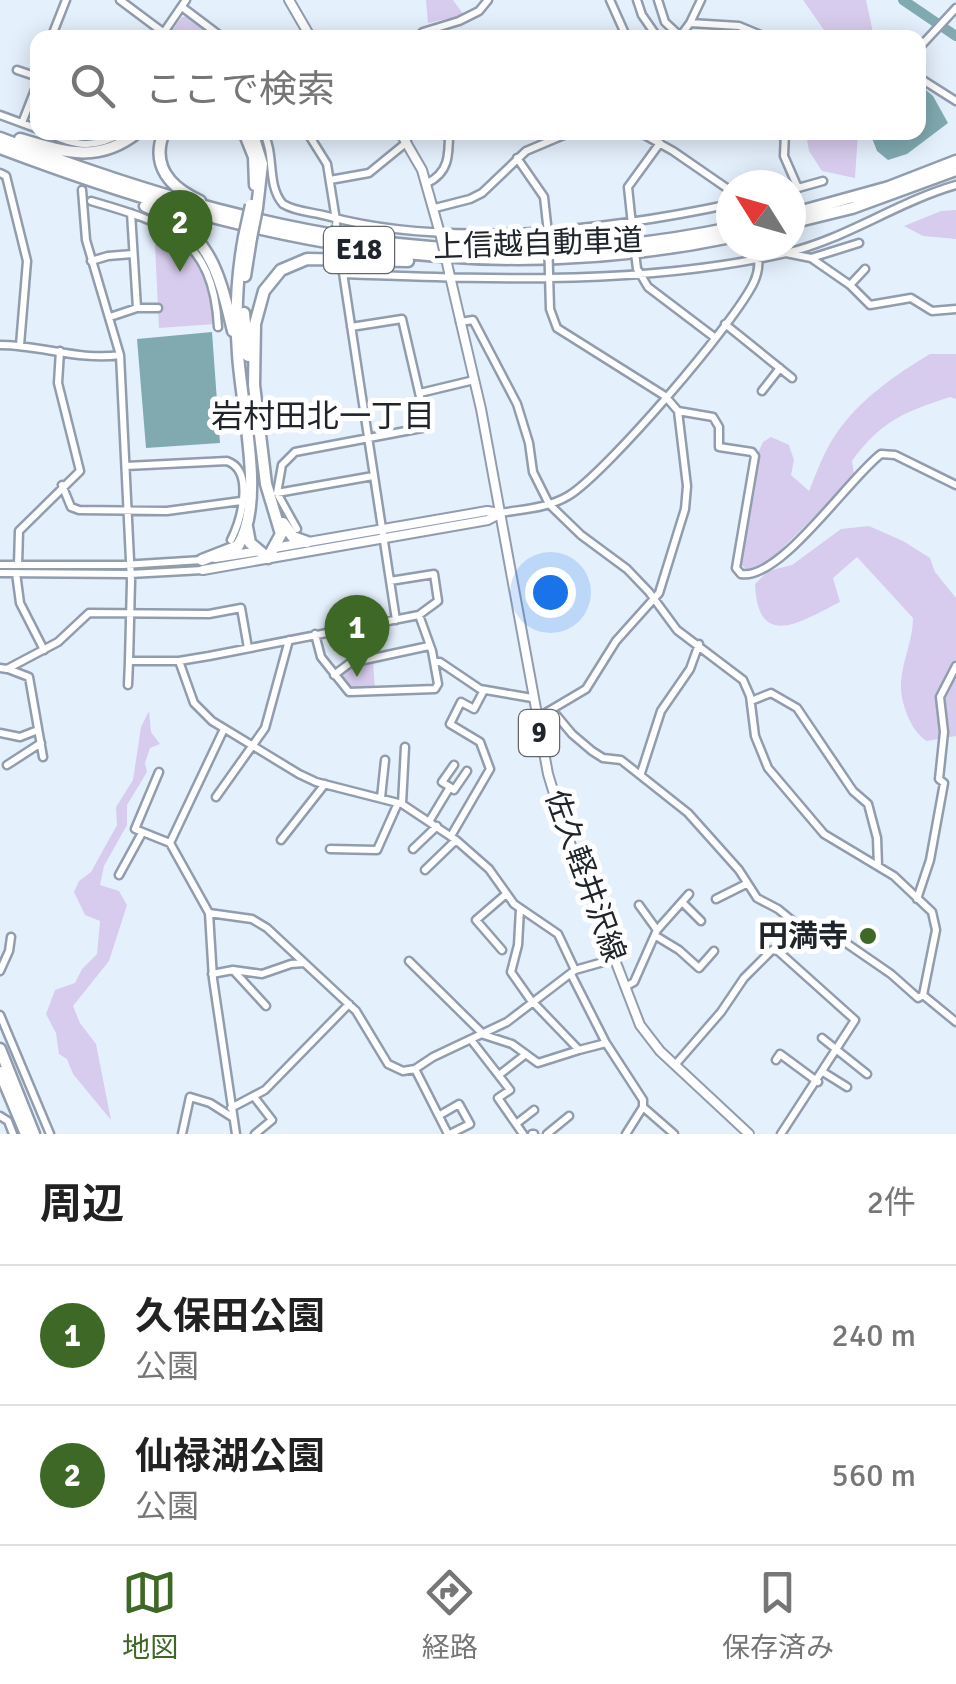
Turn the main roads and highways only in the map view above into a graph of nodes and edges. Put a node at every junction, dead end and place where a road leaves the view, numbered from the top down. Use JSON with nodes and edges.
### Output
{"nodes":[{"id":1,"x":289,"y":0,"type":"edge"},
{"id":2,"x":306,"y":30,"type":"edge"},
{"id":3,"x":0,"y":136,"type":"edge"},
{"id":4,"x":126,"y":140,"type":"edge"},
{"id":5,"x":162,"y":140,"type":"edge"},
{"id":6,"x":248,"y":140,"type":"edge"},
{"id":7,"x":254,"y":140,"type":"edge"},
{"id":8,"x":406,"y":140,"type":"edge"},
{"id":9,"x":0,"y":148,"type":"edge"},
{"id":10,"x":956,"y":161,"type":"edge"},
{"id":11,"x":956,"y":170,"type":"edge"},
{"id":12,"x":254,"y":207,"type":"junction"},
{"id":13,"x":806,"y":210,"type":"edge"},
{"id":14,"x":806,"y":220,"type":"edge"},
{"id":15,"x":716,"y":230,"type":"edge"},
{"id":16,"x":247,"y":237,"type":"junction"},
{"id":17,"x":333,"y":237,"type":"junction"},
{"id":18,"x":716,"y":239,"type":"edge"},
{"id":19,"x":484,"y":258,"type":"junction"},
{"id":20,"x":238,"y":352,"type":"junction"},
{"id":21,"x":254,"y":385,"type":"junction"},
{"id":22,"x":274,"y":497,"type":"junction"},
{"id":23,"x":501,"y":512,"type":"junction"},
{"id":24,"x":247,"y":526,"type":"junction"},
{"id":25,"x":382,"y":534,"type":"junction"},
{"id":26,"x":307,"y":542,"type":"junction"},
{"id":27,"x":277,"y":548,"type":"junction"},
{"id":28,"x":257,"y":552,"type":"junction"},
{"id":29,"x":268,"y":558,"type":"junction"},
{"id":30,"x":202,"y":564,"type":"junction"},
{"id":31,"x":0,"y":1049,"type":"edge"},
{"id":32,"x":0,"y":1072,"type":"edge"},
{"id":33,"x":742,"y":1132,"type":"edge"},
{"id":34,"x":26,"y":1134,"type":"edge"},
{"id":35,"x":34,"y":1134,"type":"edge"}],
"edges":[{"from":1,"to":2,"type":"main road"},
{"from":3,"to":4,"type":"highway"},
{"from":3,"to":17,"type":"highway","name":"上信越自動車道","number":"E18"},
{"from":5,"to":17,"type":"highway"},
{"from":6,"to":12,"type":"highway"},
{"from":7,"to":12,"type":"highway"},
{"from":8,"to":23,"type":"main road","name":"佐久軽井沢線","number":"9","bridge":true},
{"from":9,"to":19,"type":"highway","name":"上信越自動車道","number":"E18"},
{"from":9,"to":20,"type":"highway"},
{"from":10,"to":13,"type":"highway"},
{"from":11,"to":14,"type":"highway"},
{"from":12,"to":16,"type":"highway","bridge":true},
{"from":15,"to":17,"type":"highway","name":"上信越自動車道","number":"E18"},
{"from":16,"to":20,"type":"highway"},
{"from":16,"to":21,"type":"highway"},
{"from":18,"to":19,"type":"highway","name":"上信越自動車道","number":"E18"},
{"from":19,"to":21,"type":"highway"},
{"from":20,"to":24,"type":"highway"},
{"from":21,"to":22,"type":"highway"},
{"from":22,"to":26,"type":"highway"},
{"from":22,"to":27,"type":"highway"},
{"from":23,"to":25,"type":"main road"},
{"from":23,"to":33,"type":"main road","name":"佐久軽井沢線","number":"9"},
{"from":24,"to":28,"type":"highway"},
{"from":24,"to":30,"type":"highway"},
{"from":25,"to":26,"type":"main road"},
{"from":25,"to":29,"type":"main road"},
{"from":26,"to":27,"type":"main road"},
{"from":27,"to":28,"type":"main road"},
{"from":27,"to":29,"type":"highway"},
{"from":28,"to":29,"type":"highway"},
{"from":28,"to":30,"type":"main road"},
{"from":29,"to":30,"type":"main road"},
{"from":31,"to":35,"type":"highway"},
{"from":32,"to":34,"type":"highway"}]}
